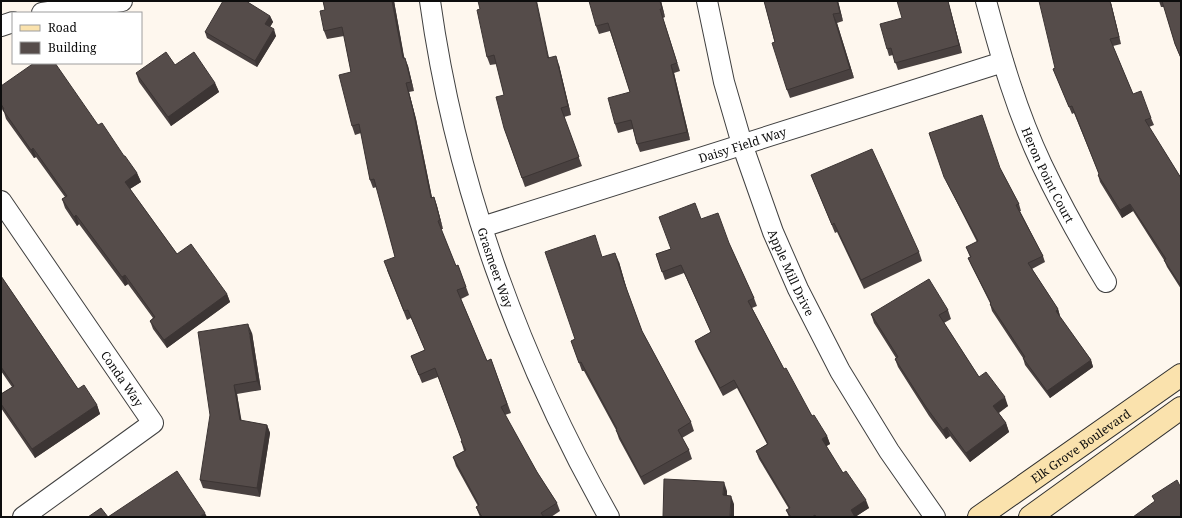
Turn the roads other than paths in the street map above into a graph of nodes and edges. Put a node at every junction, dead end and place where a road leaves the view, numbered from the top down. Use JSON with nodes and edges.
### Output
{"nodes":[{"id":1,"x":122,"y":1,"type":"edge"},
{"id":2,"x":430,"y":1,"type":"edge"},
{"id":3,"x":707,"y":1,"type":"edge"},
{"id":4,"x":986,"y":1,"type":"edge"},
{"id":5,"x":49,"y":12,"type":"edge"},
{"id":6,"x":12,"y":22,"type":"edge"},
{"id":7,"x":1,"y":26,"type":"edge"},
{"id":8,"x":1002,"y":62,"type":"junction"},
{"id":9,"x":742,"y":144,"type":"junction"},
{"id":10,"x":1,"y":201,"type":"edge"},
{"id":11,"x":482,"y":227,"type":"junction"},
{"id":12,"x":1106,"y":282,"type":"dead end"},
{"id":13,"x":1181,"y":375,"type":"edge"},
{"id":14,"x":1181,"y":408,"type":"edge"},
{"id":15,"x":23,"y":517,"type":"edge"},
{"id":16,"x":609,"y":517,"type":"edge"},
{"id":17,"x":935,"y":517,"type":"edge"},
{"id":18,"x":979,"y":517,"type":"edge"},
{"id":19,"x":1030,"y":517,"type":"edge"}],
"edges":[{"from":1,"to":5,"type":"street"},
{"from":2,"to":11,"type":"street","name":"Grasmeer Way"},
{"from":3,"to":9,"type":"street","name":"Apple Mill Drive"},
{"from":4,"to":8,"type":"street","name":"Heron Point Court"},
{"from":6,"to":7,"type":"street"},
{"from":8,"to":9,"type":"street","name":"Daisy Field Way"},
{"from":8,"to":12,"type":"street","name":"Heron Point Court"},
{"from":9,"to":11,"type":"street","name":"Daisy Field Way"},
{"from":9,"to":17,"type":"street","name":"Apple Mill Drive"},
{"from":10,"to":15,"type":"street","name":"Conda Way"},
{"from":11,"to":16,"type":"street","name":"Grasmeer Way"},
{"from":13,"to":18,"type":"main road","name":"Elk Grove Boulevard"},
{"from":14,"to":19,"type":"main road"}]}
